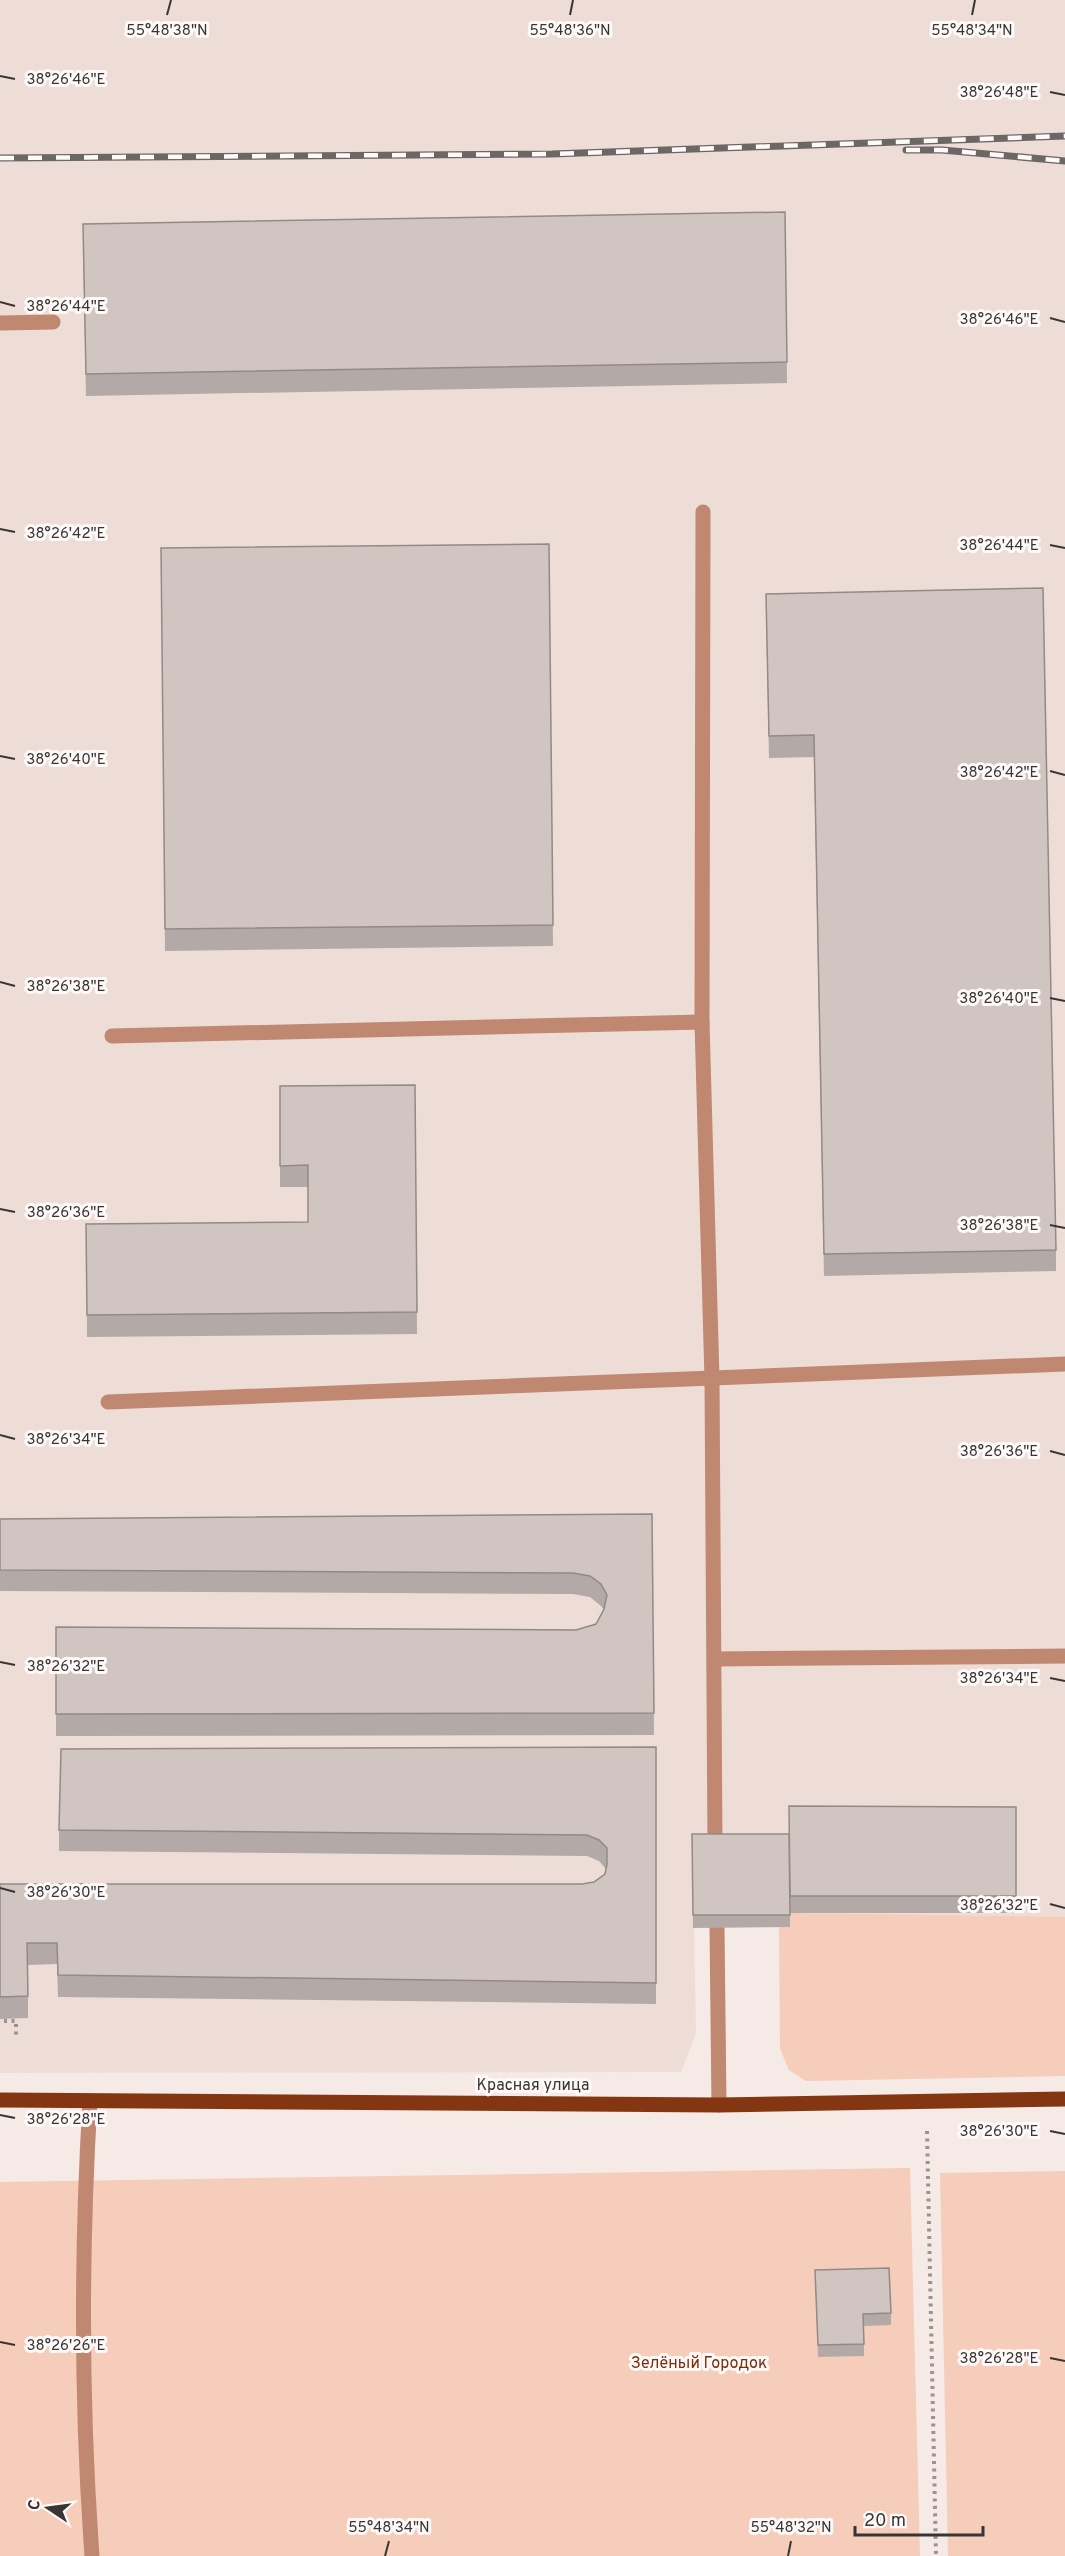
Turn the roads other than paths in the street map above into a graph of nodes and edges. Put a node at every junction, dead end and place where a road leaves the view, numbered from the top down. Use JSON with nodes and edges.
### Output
{"nodes":[{"id":1,"x":52,"y":322,"type":"dead end"},
{"id":2,"x":0,"y":323,"type":"edge"},
{"id":3,"x":703,"y":512,"type":"dead end"},
{"id":4,"x":702,"y":1022,"type":"junction"},
{"id":5,"x":111,"y":1036,"type":"dead end"},
{"id":6,"x":1065,"y":1365,"type":"edge"},
{"id":7,"x":712,"y":1379,"type":"junction"},
{"id":8,"x":108,"y":1402,"type":"dead end"},
{"id":9,"x":1065,"y":1656,"type":"edge"},
{"id":10,"x":716,"y":1659,"type":"junction"},
{"id":11,"x":715,"y":1846,"type":"edge"},
{"id":12,"x":717,"y":1927,"type":"edge"},
{"id":13,"x":1065,"y":2099,"type":"edge"},
{"id":14,"x":0,"y":2100,"type":"edge"},
{"id":15,"x":90,"y":2101,"type":"junction"},
{"id":16,"x":718,"y":2105,"type":"junction"},
{"id":17,"x":92,"y":2556,"type":"edge"}],
"edges":[{"from":1,"to":2,"type":"lane"},
{"from":3,"to":4,"type":"lane"},
{"from":4,"to":5,"type":"lane"},
{"from":4,"to":7,"type":"lane"},
{"from":6,"to":7,"type":"lane"},
{"from":7,"to":8,"type":"lane"},
{"from":7,"to":10,"type":"lane"},
{"from":9,"to":10,"type":"lane"},
{"from":10,"to":11,"type":"lane"},
{"from":12,"to":16,"type":"lane"},
{"from":13,"to":16,"type":"main road","name":"Красная улица"},
{"from":14,"to":15,"type":"main road","name":"Красная улица"},
{"from":15,"to":16,"type":"main road","name":"Красная улица"},
{"from":15,"to":17,"type":"lane"}]}
